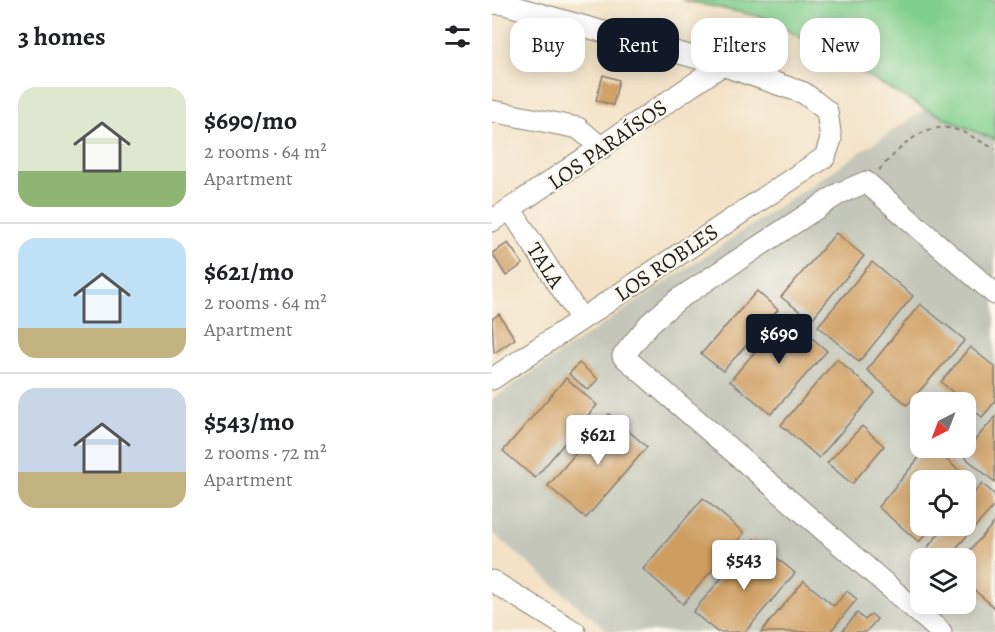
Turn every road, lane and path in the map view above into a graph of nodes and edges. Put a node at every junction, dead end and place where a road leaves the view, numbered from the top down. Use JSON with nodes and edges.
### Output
{"nodes":[{"id":1,"x":492,"y":3,"type":"edge"},
{"id":2,"x":691,"y":56,"type":"edge"},
{"id":3,"x":712,"y":72,"type":"edge"},
{"id":4,"x":742,"y":72,"type":"edge"},
{"id":5,"x":492,"y":111,"type":"edge"},
{"id":6,"x":602,"y":148,"type":"junction"},
{"id":7,"x":995,"y":148,"type":"edge"},
{"id":8,"x":866,"y":182,"type":"junction"},
{"id":9,"x":511,"y":210,"type":"junction"},
{"id":10,"x":492,"y":221,"type":"edge"},
{"id":11,"x":995,"y":294,"type":"edge"},
{"id":12,"x":581,"y":320,"type":"junction"},
{"id":13,"x":492,"y":378,"type":"edge"},
{"id":14,"x":492,"y":581,"type":"edge"},
{"id":15,"x":575,"y":632,"type":"edge"},
{"id":16,"x":941,"y":632,"type":"edge"}],
"edges":[{"from":1,"to":2,"type":"street"},
{"from":3,"to":6,"type":"street","name":"LOS PARAÍSOS"},
{"from":4,"to":12,"type":"street","name":"LOS ROBLES"},
{"from":5,"to":6,"type":"street"},
{"from":6,"to":9,"type":"street","name":"LOS PARAÍSOS"},
{"from":7,"to":8,"type":"path"},
{"from":8,"to":11,"type":"street"},
{"from":8,"to":16,"type":"street"},
{"from":9,"to":10,"type":"street","name":"LOS PARAÍSOS"},
{"from":9,"to":12,"type":"street","name":"TALA"},
{"from":12,"to":13,"type":"street","name":"LOS ROBLES"},
{"from":14,"to":15,"type":"street"}]}
